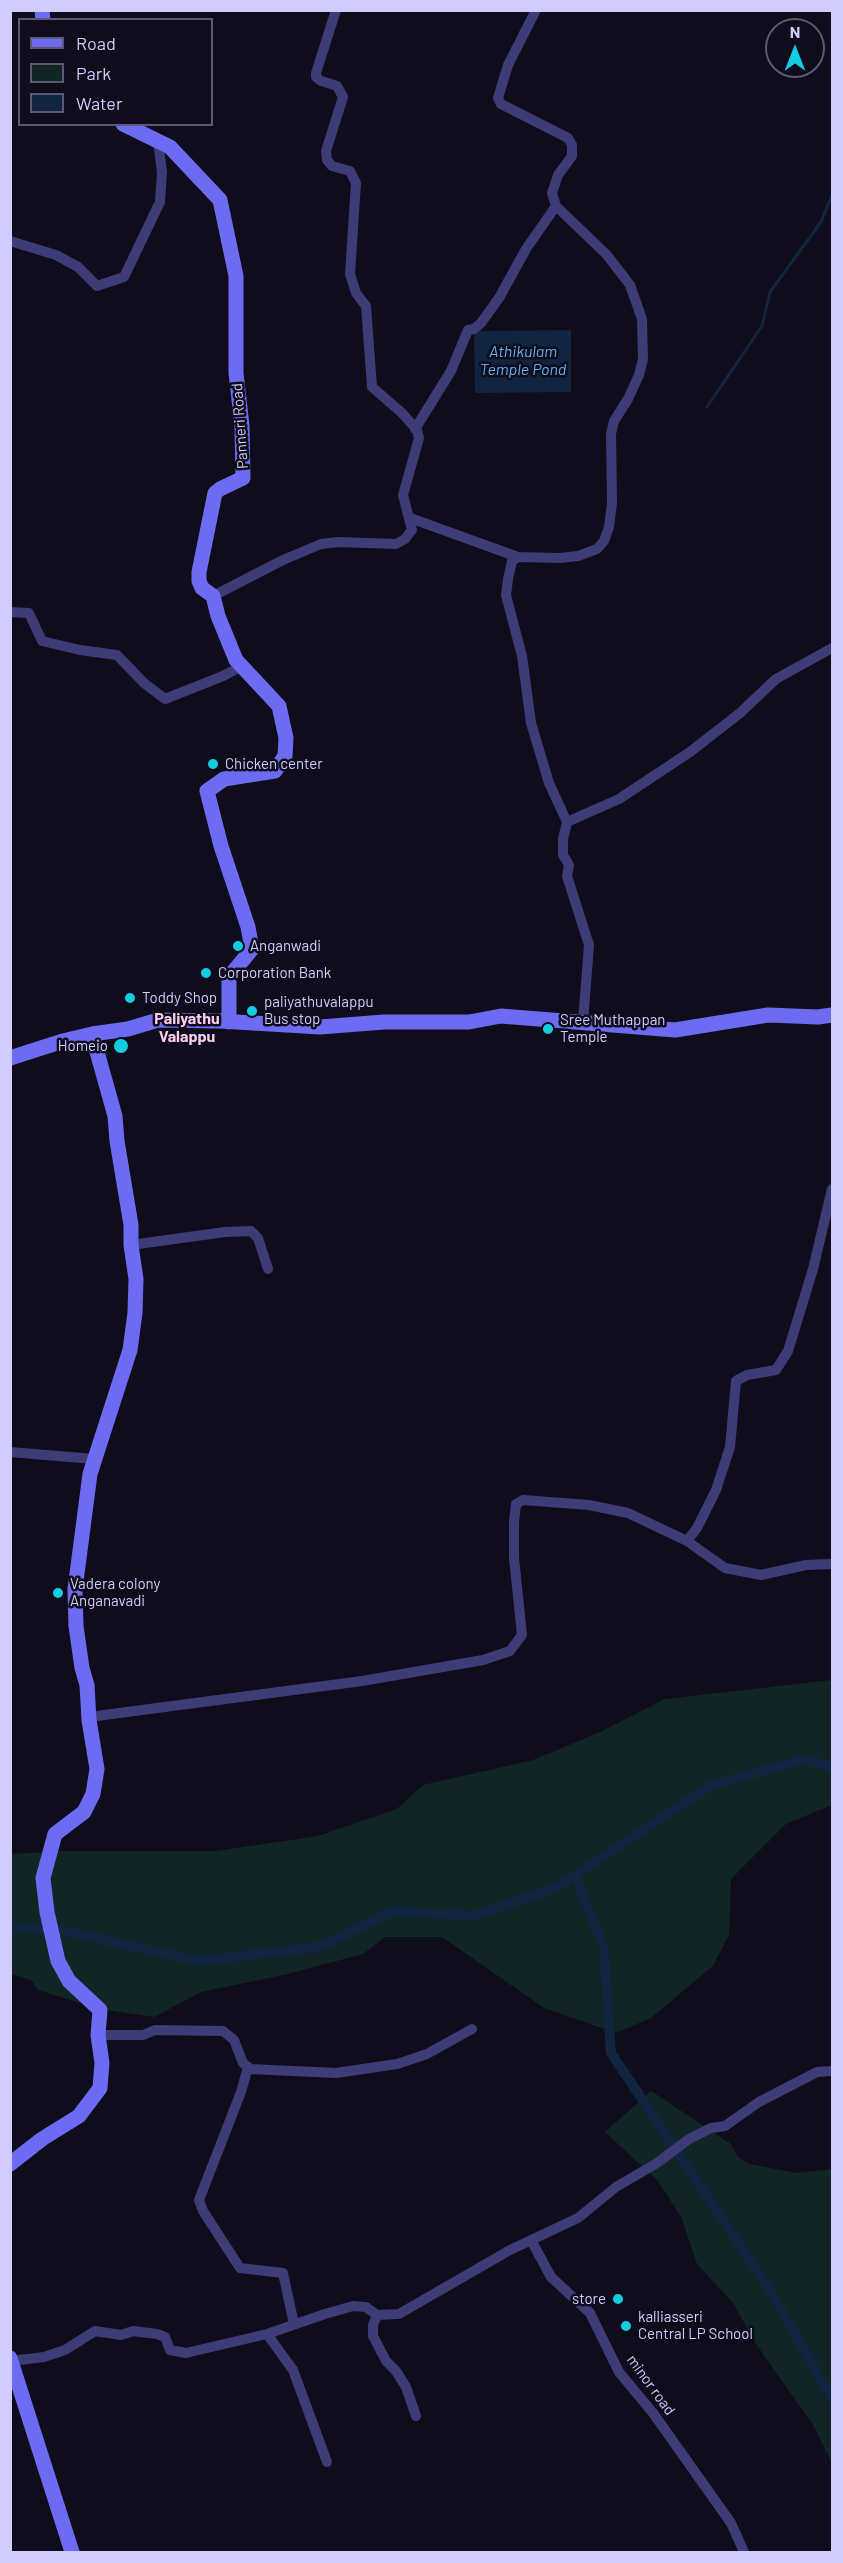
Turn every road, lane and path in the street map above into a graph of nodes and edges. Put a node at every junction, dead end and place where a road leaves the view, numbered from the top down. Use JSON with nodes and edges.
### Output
{"nodes":[{"id":1,"x":336,"y":10,"type":"edge"},
{"id":2,"x":536,"y":10,"type":"edge"},
{"id":3,"x":127,"y":126,"type":"edge"},
{"id":4,"x":158,"y":141,"type":"junction"},
{"id":5,"x":556,"y":206,"type":"junction"},
{"id":6,"x":10,"y":241,"type":"edge"},
{"id":7,"x":415,"y":429,"type":"junction"},
{"id":8,"x":410,"y":518,"type":"junction"},
{"id":9,"x":518,"y":557,"type":"junction"},
{"id":10,"x":213,"y":596,"type":"junction"},
{"id":11,"x":10,"y":612,"type":"edge"},
{"id":12,"x":832,"y":648,"type":"edge"},
{"id":13,"x":242,"y":666,"type":"junction"},
{"id":14,"x":567,"y":822,"type":"junction"},
{"id":15,"x":832,"y":1015,"type":"edge"},
{"id":16,"x":229,"y":1022,"type":"junction"},
{"id":17,"x":582,"y":1022,"type":"junction"},
{"id":18,"x":92,"y":1034,"type":"junction"},
{"id":19,"x":10,"y":1059,"type":"edge"},
{"id":20,"x":832,"y":1189,"type":"edge"},
{"id":21,"x":131,"y":1245,"type":"junction"},
{"id":22,"x":268,"y":1269,"type":"dead end"},
{"id":23,"x":10,"y":1452,"type":"edge"},
{"id":24,"x":94,"y":1459,"type":"junction"},
{"id":25,"x":687,"y":1541,"type":"junction"},
{"id":26,"x":832,"y":1564,"type":"edge"},
{"id":27,"x":89,"y":1717,"type":"junction"},
{"id":28,"x":472,"y":2029,"type":"dead end"},
{"id":29,"x":98,"y":2035,"type":"junction"},
{"id":30,"x":248,"y":2067,"type":"junction"},
{"id":31,"x":832,"y":2071,"type":"edge"},
{"id":32,"x":10,"y":2164,"type":"edge"},
{"id":33,"x":531,"y":2240,"type":"junction"},
{"id":34,"x":377,"y":2314,"type":"junction"},
{"id":35,"x":294,"y":2324,"type":"junction"},
{"id":36,"x":267,"y":2334,"type":"junction"},
{"id":37,"x":11,"y":2360,"type":"edge"},
{"id":38,"x":416,"y":2416,"type":"dead end"},
{"id":39,"x":327,"y":2462,"type":"dead end"},
{"id":40,"x":72,"y":2553,"type":"edge"},
{"id":41,"x":744,"y":2553,"type":"edge"}],
"edges":[{"from":1,"to":7,"type":"street"},
{"from":2,"to":5,"type":"street"},
{"from":3,"to":4,"type":"main road","name":"Panneri Road"},
{"from":4,"to":6,"type":"street"},
{"from":4,"to":10,"type":"main road","name":"Panneri Road"},
{"from":5,"to":7,"type":"street"},
{"from":5,"to":9,"type":"street"},
{"from":7,"to":8,"type":"street"},
{"from":8,"to":9,"type":"street"},
{"from":8,"to":10,"type":"street"},
{"from":9,"to":14,"type":"street"},
{"from":10,"to":13,"type":"main road","name":"Panneri Road"},
{"from":11,"to":13,"type":"street"},
{"from":12,"to":14,"type":"street"},
{"from":13,"to":16,"type":"main road","name":"Panneri Road"},
{"from":14,"to":17,"type":"street"},
{"from":15,"to":17,"type":"main road"},
{"from":16,"to":17,"type":"main road"},
{"from":16,"to":18,"type":"main road"},
{"from":18,"to":19,"type":"main road"},
{"from":18,"to":21,"type":"main road"},
{"from":20,"to":25,"type":"street"},
{"from":21,"to":22,"type":"street"},
{"from":21,"to":24,"type":"main road"},
{"from":23,"to":24,"type":"street"},
{"from":24,"to":27,"type":"main road"},
{"from":25,"to":26,"type":"street"},
{"from":25,"to":27,"type":"street"},
{"from":27,"to":29,"type":"main road"},
{"from":28,"to":30,"type":"street"},
{"from":29,"to":30,"type":"street"},
{"from":29,"to":32,"type":"main road"},
{"from":30,"to":35,"type":"street"},
{"from":31,"to":33,"type":"street"},
{"from":33,"to":34,"type":"street"},
{"from":33,"to":41,"type":"street","name":"minor road"},
{"from":34,"to":35,"type":"street"},
{"from":34,"to":38,"type":"street"},
{"from":35,"to":36,"type":"street"},
{"from":36,"to":37,"type":"street"},
{"from":36,"to":39,"type":"street"},
{"from":37,"to":40,"type":"main road"}]}
